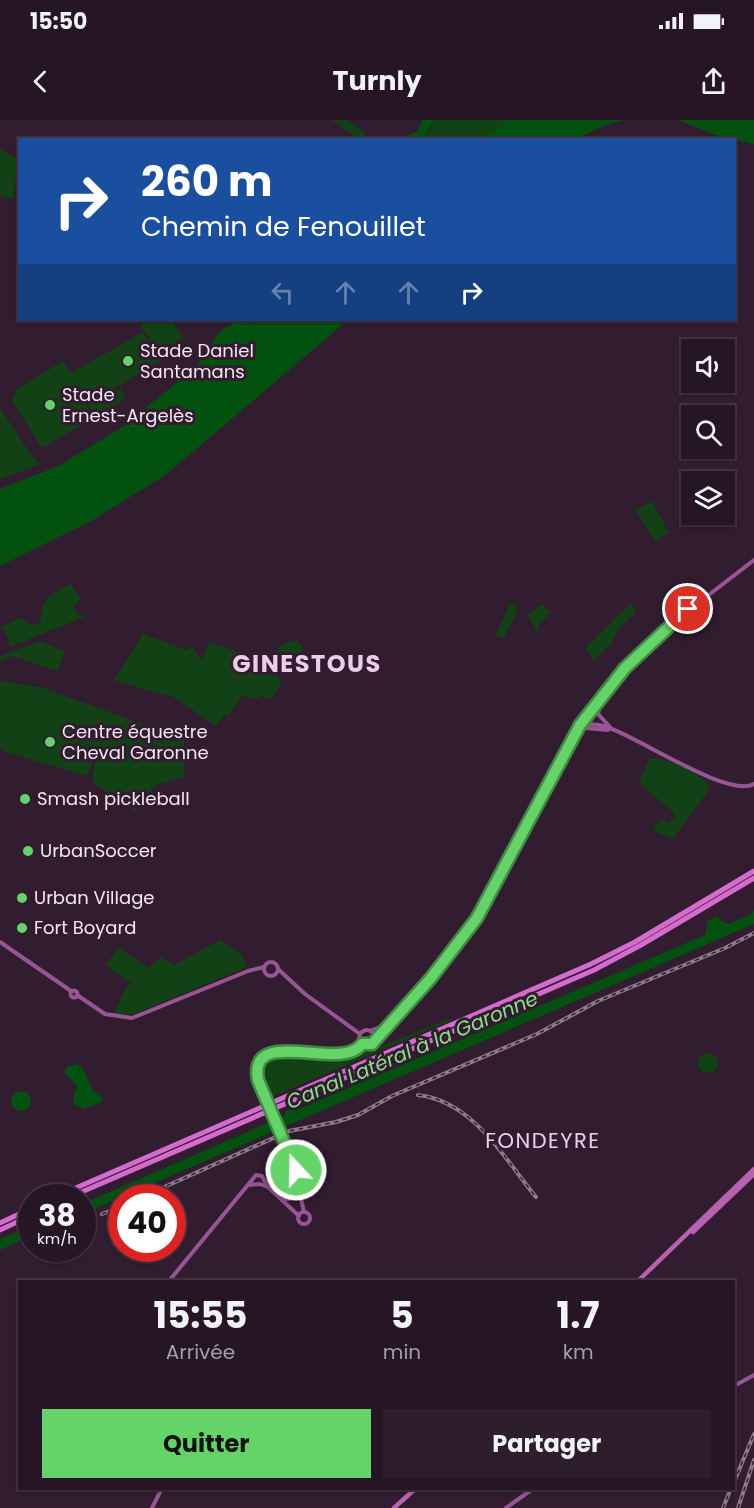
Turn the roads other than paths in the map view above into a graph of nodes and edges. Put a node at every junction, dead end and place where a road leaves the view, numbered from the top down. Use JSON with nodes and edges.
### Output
{"nodes":[{"id":1,"x":754,"y":560,"type":"edge"},
{"id":2,"x":604,"y":693,"type":"junction"},
{"id":3,"x":580,"y":725,"type":"junction"},
{"id":4,"x":612,"y":730,"type":"junction"},
{"id":5,"x":753,"y":784,"type":"edge"},
{"id":6,"x":754,"y":871,"type":"edge"},
{"id":7,"x":754,"y":878,"type":"edge"},
{"id":8,"x":0,"y":942,"type":"edge"},
{"id":9,"x":264,"y":967,"type":"junction"},
{"id":10,"x":278,"y":969,"type":"junction"},
{"id":11,"x":251,"y":970,"type":"junction"},
{"id":12,"x":264,"y":973,"type":"junction"},
{"id":13,"x":274,"y":976,"type":"junction"},
{"id":14,"x":287,"y":980,"type":"junction"},
{"id":15,"x":389,"y":1024,"type":"junction"},
{"id":16,"x":370,"y":1031,"type":"junction"},
{"id":17,"x":360,"y":1034,"type":"junction"},
{"id":18,"x":374,"y":1039,"type":"junction"},
{"id":19,"x":362,"y":1044,"type":"junction"},
{"id":20,"x":754,"y":1169,"type":"edge"},
{"id":21,"x":754,"y":1174,"type":"edge"},
{"id":22,"x":298,"y":1182,"type":"junction"},
{"id":23,"x":85,"y":1184,"type":"edge"},
{"id":24,"x":96,"y":1186,"type":"edge"},
{"id":25,"x":280,"y":1199,"type":"junction"},
{"id":26,"x":304,"y":1212,"type":"junction"},
{"id":27,"x":18,"y":1215,"type":"edge"},
{"id":28,"x":299,"y":1216,"type":"junction"},
{"id":29,"x":18,"y":1222,"type":"edge"},
{"id":30,"x":0,"y":1223,"type":"edge"},
{"id":31,"x":0,"y":1230,"type":"edge"},
{"id":32,"x":676,"y":1245,"type":"junction"},
{"id":33,"x":170,"y":1280,"type":"edge"},
{"id":34,"x":639,"y":1280,"type":"edge"},
{"id":35,"x":754,"y":1375,"type":"edge"},
{"id":36,"x":735,"y":1385,"type":"edge"},
{"id":37,"x":161,"y":1490,"type":"edge"},
{"id":38,"x":413,"y":1490,"type":"edge"},
{"id":39,"x":531,"y":1490,"type":"edge"},
{"id":40,"x":152,"y":1508,"type":"edge"},
{"id":41,"x":394,"y":1508,"type":"edge"},
{"id":42,"x":506,"y":1508,"type":"edge"}],
"edges":[{"from":1,"to":2,"type":"street"},
{"from":2,"to":3,"type":"street"},
{"from":2,"to":4,"type":"street"},
{"from":3,"to":4,"type":"street"},
{"from":3,"to":15,"type":"street"},
{"from":4,"to":5,"type":"street"},
{"from":6,"to":23,"type":"highway"},
{"from":7,"to":24,"type":"highway"},
{"from":8,"to":11,"type":"street"},
{"from":9,"to":10,"type":"street"},
{"from":9,"to":11,"type":"street"},
{"from":9,"to":12,"type":"street"},
{"from":10,"to":13,"type":"street"},
{"from":10,"to":14,"type":"street"},
{"from":11,"to":12,"type":"street"},
{"from":12,"to":13,"type":"street"},
{"from":13,"to":14,"type":"street"},
{"from":14,"to":17,"type":"street"},
{"from":15,"to":16,"type":"street"},
{"from":15,"to":18,"type":"street"},
{"from":16,"to":17,"type":"street"},
{"from":16,"to":18,"type":"street"},
{"from":17,"to":19,"type":"street"},
{"from":18,"to":19,"type":"street"},
{"from":19,"to":22,"type":"street","bridge":true},
{"from":20,"to":32,"type":"main road"},
{"from":21,"to":32,"type":"main road"},
{"from":22,"to":25,"type":"street"},
{"from":22,"to":26,"type":"street"},
{"from":25,"to":28,"type":"street"},
{"from":25,"to":33,"type":"street"},
{"from":26,"to":28,"type":"street"},
{"from":26,"to":28,"type":"street"},
{"from":27,"to":30,"type":"highway"},
{"from":29,"to":31,"type":"highway"},
{"from":32,"to":34,"type":"main road"},
{"from":35,"to":36,"type":"street"},
{"from":37,"to":40,"type":"street"},
{"from":38,"to":41,"type":"main road"},
{"from":39,"to":42,"type":"street"}]}
